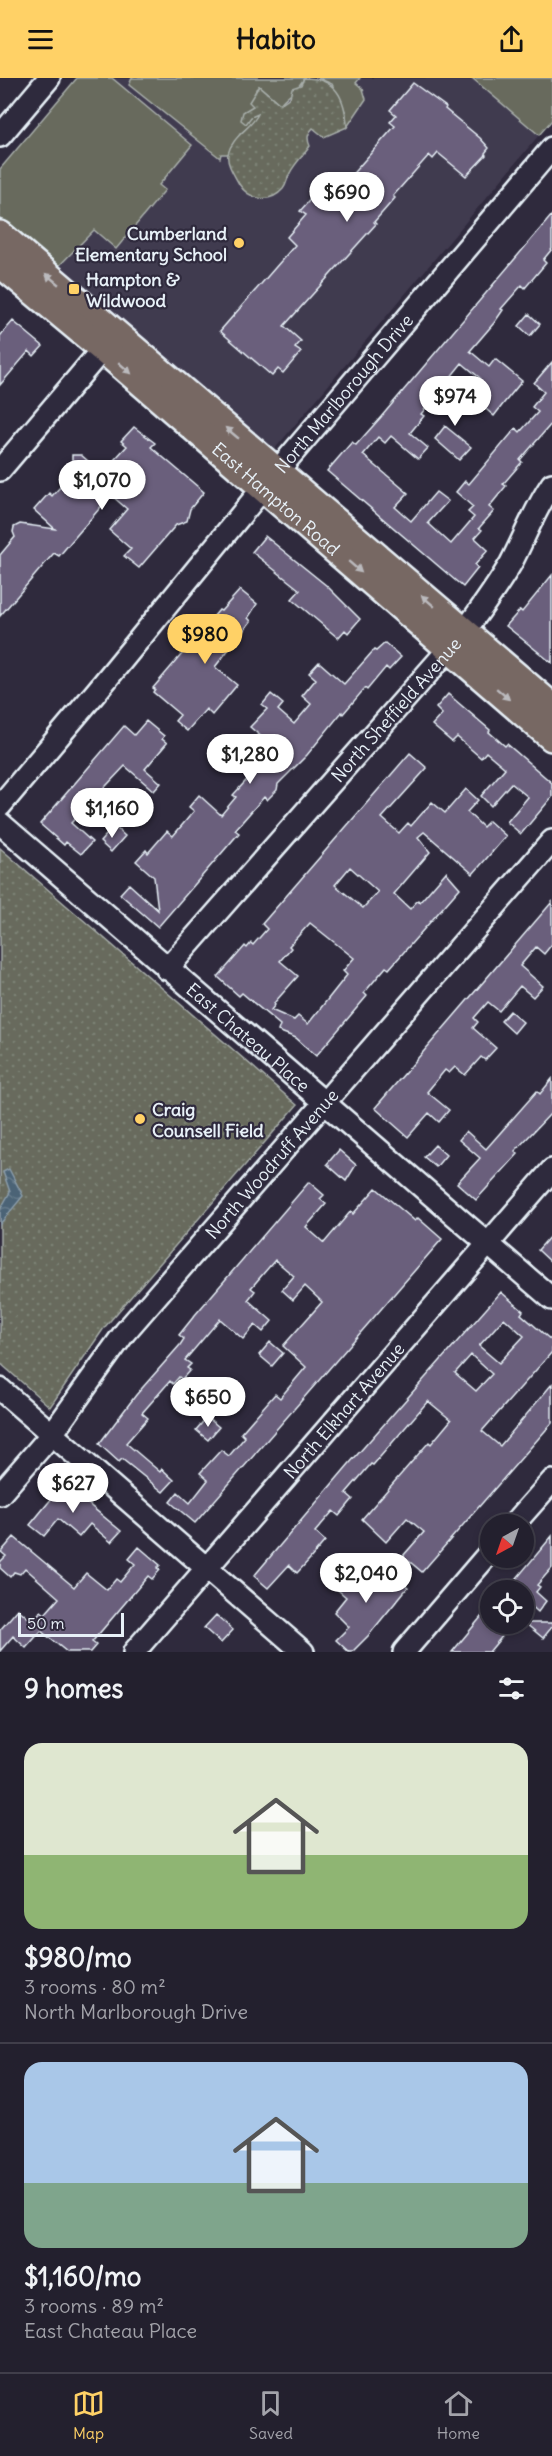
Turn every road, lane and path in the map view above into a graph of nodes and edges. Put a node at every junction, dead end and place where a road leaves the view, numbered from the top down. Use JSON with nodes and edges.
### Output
{"nodes":[{"id":1,"x":49,"y":78,"type":"edge"},
{"id":2,"x":0,"y":136,"type":"edge"},
{"id":3,"x":552,"y":148,"type":"edge"},
{"id":4,"x":0,"y":235,"type":"edge"},
{"id":5,"x":0,"y":263,"type":"edge"},
{"id":6,"x":110,"y":341,"type":"junction"},
{"id":7,"x":0,"y":470,"type":"edge"},
{"id":8,"x":270,"y":479,"type":"junction"},
{"id":9,"x":552,"y":484,"type":"edge"},
{"id":10,"x":456,"y":640,"type":"junction"},
{"id":11,"x":552,"y":707,"type":"edge"},
{"id":12,"x":552,"y":737,"type":"edge"},
{"id":13,"x":0,"y":806,"type":"edge"},
{"id":14,"x":0,"y":824,"type":"edge"},
{"id":15,"x":552,"y":841,"type":"edge"},
{"id":16,"x":167,"y":969,"type":"junction"},
{"id":17,"x":325,"y":1104,"type":"junction"},
{"id":18,"x":552,"y":1170,"type":"edge"},
{"id":19,"x":488,"y":1244,"type":"junction"},
{"id":20,"x":552,"y":1299,"type":"edge"},
{"id":21,"x":0,"y":1389,"type":"edge"},
{"id":22,"x":52,"y":1434,"type":"junction"},
{"id":23,"x":552,"y":1480,"type":"edge"},
{"id":24,"x":0,"y":1494,"type":"edge"},
{"id":25,"x":523,"y":1514,"type":"edge"},
{"id":26,"x":480,"y":1564,"type":"edge"},
{"id":27,"x":206,"y":1569,"type":"junction"},
{"id":28,"x":135,"y":1652,"type":"edge"},
{"id":29,"x":303,"y":1652,"type":"edge"},
{"id":30,"x":404,"y":1652,"type":"edge"}],
"edges":[{"from":1,"to":2,"type":"street"},
{"from":3,"to":8,"type":"street","name":"North Marlborough Drive"},
{"from":6,"to":4,"type":"main road","name":"East Hampton Road","one_way":true},
{"from":5,"to":6,"type":"main road","name":"East Hampton Road"},
{"from":6,"to":7,"type":"street"},
{"from":6,"to":8,"type":"main road","name":"East Hampton Road"},
{"from":8,"to":10,"type":"main road","name":"East Hampton Road"},
{"from":8,"to":13,"type":"street","name":"North Marlborough Drive"},
{"from":9,"to":10,"type":"street","name":"North Sheffield Avenue"},
{"from":10,"to":11,"type":"main road","name":"East Hampton Road"},
{"from":10,"to":12,"type":"main road","name":"East Hampton Road","one_way":true},
{"from":10,"to":16,"type":"street","name":"North Sheffield Avenue"},
{"from":14,"to":16,"type":"street","name":"East Chateau Place"},
{"from":15,"to":17,"type":"street","name":"North Woodruff Avenue"},
{"from":16,"to":17,"type":"street","name":"East Chateau Place"},
{"from":17,"to":19,"type":"street","name":"East Chateau Place"},
{"from":17,"to":22,"type":"street","name":"North Woodruff Avenue"},
{"from":18,"to":19,"type":"street","name":"North Elkhart Avenue"},
{"from":19,"to":20,"type":"street","name":"East Chateau Place"},
{"from":19,"to":27,"type":"street","name":"North Elkhart Avenue"},
{"from":21,"to":22,"type":"street"},
{"from":22,"to":24,"type":"street","name":"North Woodruff Avenue"},
{"from":22,"to":27,"type":"street"},
{"from":23,"to":25,"type":"street"},
{"from":26,"to":30,"type":"street"},
{"from":27,"to":28,"type":"street","name":"North Elkhart Avenue"},
{"from":27,"to":29,"type":"street"}]}
